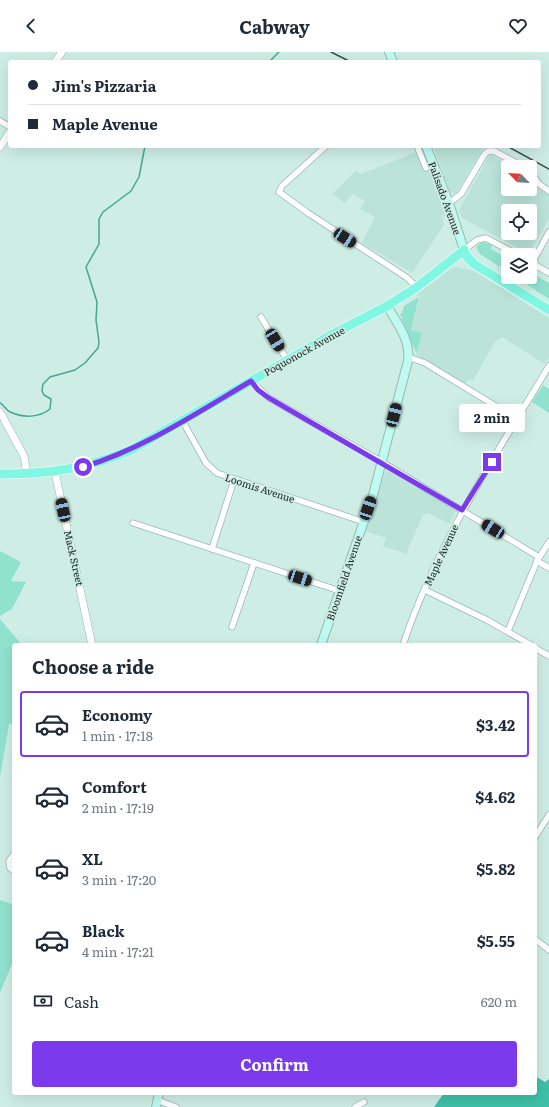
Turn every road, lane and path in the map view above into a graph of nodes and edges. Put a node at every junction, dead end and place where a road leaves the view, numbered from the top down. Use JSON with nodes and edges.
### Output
{"nodes":[{"id":1,"x":8,"y":135,"type":"edge"},
{"id":2,"x":0,"y":147,"type":"edge"},
{"id":3,"x":324,"y":148,"type":"edge"},
{"id":4,"x":419,"y":148,"type":"edge"},
{"id":5,"x":427,"y":148,"type":"edge"},
{"id":6,"x":511,"y":160,"type":"edge"},
{"id":7,"x":426,"y":168,"type":"dead end"},
{"id":8,"x":537,"y":182,"type":"edge"},
{"id":9,"x":549,"y":191,"type":"edge"},
{"id":10,"x":449,"y":203,"type":"junction"},
{"id":11,"x":549,"y":232,"type":"edge"},
{"id":12,"x":505,"y":248,"type":"edge"},
{"id":13,"x":464,"y":250,"type":"junction"},
{"id":14,"x":537,"y":253,"type":"edge"},
{"id":15,"x":537,"y":266,"type":"edge"},
{"id":16,"x":549,"y":273,"type":"edge"},
{"id":17,"x":417,"y":287,"type":"junction"},
{"id":18,"x":387,"y":306,"type":"junction"},
{"id":19,"x":549,"y":310,"type":"edge"},
{"id":20,"x":261,"y":317,"type":"dead end"},
{"id":21,"x":408,"y":357,"type":"junction"},
{"id":22,"x":287,"y":360,"type":"junction"},
{"id":23,"x":549,"y":366,"type":"edge"},
{"id":24,"x":251,"y":381,"type":"junction"},
{"id":25,"x":0,"y":412,"type":"edge"},
{"id":26,"x":518,"y":419,"type":"junction"},
{"id":27,"x":182,"y":420,"type":"junction"},
{"id":28,"x":382,"y":462,"type":"junction"},
{"id":29,"x":55,"y":472,"type":"junction"},
{"id":30,"x":0,"y":474,"type":"edge"},
{"id":31,"x":27,"y":474,"type":"junction"},
{"id":32,"x":234,"y":480,"type":"junction"},
{"id":33,"x":462,"y":510,"type":"junction"},
{"id":34,"x":364,"y":522,"type":"junction"},
{"id":35,"x":133,"y":523,"type":"dead end"},
{"id":36,"x":549,"y":542,"type":"edge"},
{"id":37,"x":212,"y":549,"type":"junction"},
{"id":38,"x":538,"y":559,"type":"junction"},
{"id":39,"x":254,"y":563,"type":"junction"},
{"id":40,"x":549,"y":568,"type":"edge"},
{"id":41,"x":425,"y":590,"type":"junction"},
{"id":42,"x":340,"y":591,"type":"junction"},
{"id":43,"x":232,"y":627,"type":"dead end"},
{"id":44,"x":508,"y":631,"type":"junction"},
{"id":45,"x":92,"y":643,"type":"edge"},
{"id":46,"x":322,"y":643,"type":"edge"},
{"id":47,"x":404,"y":643,"type":"edge"},
{"id":48,"x":526,"y":643,"type":"edge"},
{"id":49,"x":537,"y":650,"type":"edge"},
{"id":50,"x":549,"y":656,"type":"edge"},
{"id":51,"x":549,"y":815,"type":"edge"},
{"id":52,"x":537,"y":834,"type":"edge"},
{"id":53,"x":12,"y":857,"type":"edge"},
{"id":54,"x":12,"y":870,"type":"edge"},
{"id":55,"x":537,"y":941,"type":"edge"},
{"id":56,"x":549,"y":950,"type":"edge"},
{"id":57,"x":157,"y":1100,"type":"edge"},
{"id":58,"x":364,"y":1102,"type":"dead end"},
{"id":59,"x":176,"y":1107,"type":"edge"},
{"id":60,"x":355,"y":1107,"type":"edge"}],
"edges":[{"from":1,"to":2,"type":"street"},
{"from":3,"to":17,"type":"street"},
{"from":4,"to":7,"type":"street"},
{"from":5,"to":10,"type":"main road","name":"Palisado Avenue"},
{"from":6,"to":10,"type":"street"},
{"from":8,"to":9,"type":"street"},
{"from":10,"to":13,"type":"main road","name":"Palisado Avenue"},
{"from":11,"to":14,"type":"street"},
{"from":12,"to":13,"type":"street"},
{"from":13,"to":17,"type":"main road","name":"Poquonock Avenue"},
{"from":13,"to":19,"type":"main road"},
{"from":15,"to":16,"type":"street"},
{"from":17,"to":18,"type":"main road","name":"Poquonock Avenue"},
{"from":18,"to":21,"type":"main road","name":"Bloomfield Avenue"},
{"from":18,"to":22,"type":"main road","name":"Poquonock Avenue"},
{"from":20,"to":22,"type":"street"},
{"from":21,"to":26,"type":"street"},
{"from":21,"to":28,"type":"main road","name":"Bloomfield Avenue"},
{"from":22,"to":24,"type":"main road","name":"Poquonock Avenue"},
{"from":23,"to":26,"type":"street","name":"Maple Avenue"},
{"from":24,"to":27,"type":"main road","name":"Poquonock Avenue"},
{"from":24,"to":28,"type":"street"},
{"from":25,"to":31,"type":"street"},
{"from":26,"to":33,"type":"street","name":"Maple Avenue"},
{"from":27,"to":29,"type":"main road","name":"Poquonock Avenue"},
{"from":27,"to":32,"type":"street","name":"Loomis Avenue"},
{"from":28,"to":33,"type":"street"},
{"from":28,"to":34,"type":"main road","name":"Bloomfield Avenue"},
{"from":29,"to":31,"type":"main road","name":"Poquonock Avenue"},
{"from":29,"to":45,"type":"street","name":"Mack Street"},
{"from":30,"to":31,"type":"main road","name":"Poquonock Avenue"},
{"from":32,"to":34,"type":"street","name":"Loomis Avenue"},
{"from":32,"to":37,"type":"street"},
{"from":33,"to":38,"type":"street"},
{"from":33,"to":41,"type":"street","name":"Maple Avenue"},
{"from":34,"to":42,"type":"main road","name":"Bloomfield Avenue"},
{"from":35,"to":37,"type":"street"},
{"from":36,"to":38,"type":"street"},
{"from":37,"to":39,"type":"street"},
{"from":38,"to":40,"type":"street"},
{"from":38,"to":44,"type":"street"},
{"from":39,"to":42,"type":"street"},
{"from":39,"to":43,"type":"street"},
{"from":41,"to":44,"type":"street"},
{"from":41,"to":47,"type":"street","name":"Maple Avenue"},
{"from":42,"to":46,"type":"main road","name":"Bloomfield Avenue"},
{"from":44,"to":48,"type":"street"},
{"from":49,"to":50,"type":"street"},
{"from":51,"to":52,"type":"street"},
{"from":53,"to":54,"type":"street"},
{"from":55,"to":56,"type":"street"},
{"from":57,"to":59,"type":"street"},
{"from":58,"to":60,"type":"street"}]}
